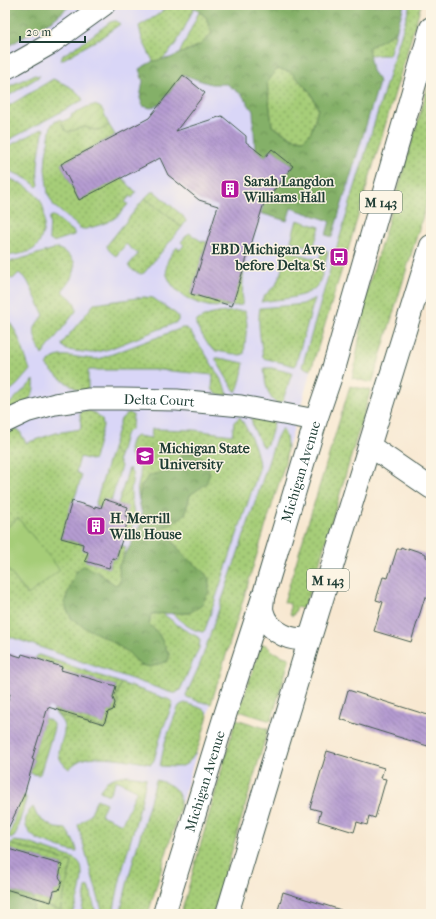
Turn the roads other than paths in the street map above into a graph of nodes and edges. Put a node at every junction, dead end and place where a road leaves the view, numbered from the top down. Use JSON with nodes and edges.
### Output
{"nodes":[{"id":1,"x":104,"y":5,"type":"edge"},
{"id":2,"x":431,"y":28,"type":"edge"},
{"id":3,"x":5,"y":70,"type":"edge"},
{"id":4,"x":431,"y":246,"type":"edge"},
{"id":5,"x":316,"y":420,"type":"junction"},
{"id":6,"x":5,"y":422,"type":"edge"},
{"id":7,"x":370,"y":446,"type":"junction"},
{"id":8,"x":431,"y":488,"type":"edge"},
{"id":9,"x":264,"y":594,"type":"junction"},
{"id":10,"x":310,"y":638,"type":"junction"},
{"id":11,"x":164,"y":914,"type":"edge"},
{"id":12,"x":227,"y":914,"type":"edge"}],
"edges":[{"from":1,"to":3,"type":"street"},
{"from":2,"to":5,"type":"main road","name":"Michigan Avenue","number":"M 143"},
{"from":4,"to":7,"type":"main road","number":"M 143"},
{"from":5,"to":6,"type":"street","name":"Delta Court"},
{"from":5,"to":9,"type":"main road","name":"Michigan Avenue","number":"M 143"},
{"from":7,"to":8,"type":"street"},
{"from":7,"to":10,"type":"main road","number":"M 143"},
{"from":9,"to":10,"type":"main road"},
{"from":9,"to":11,"type":"main road","name":"Michigan Avenue","number":"M 143"},
{"from":10,"to":12,"type":"main road","number":"M 143"}]}
